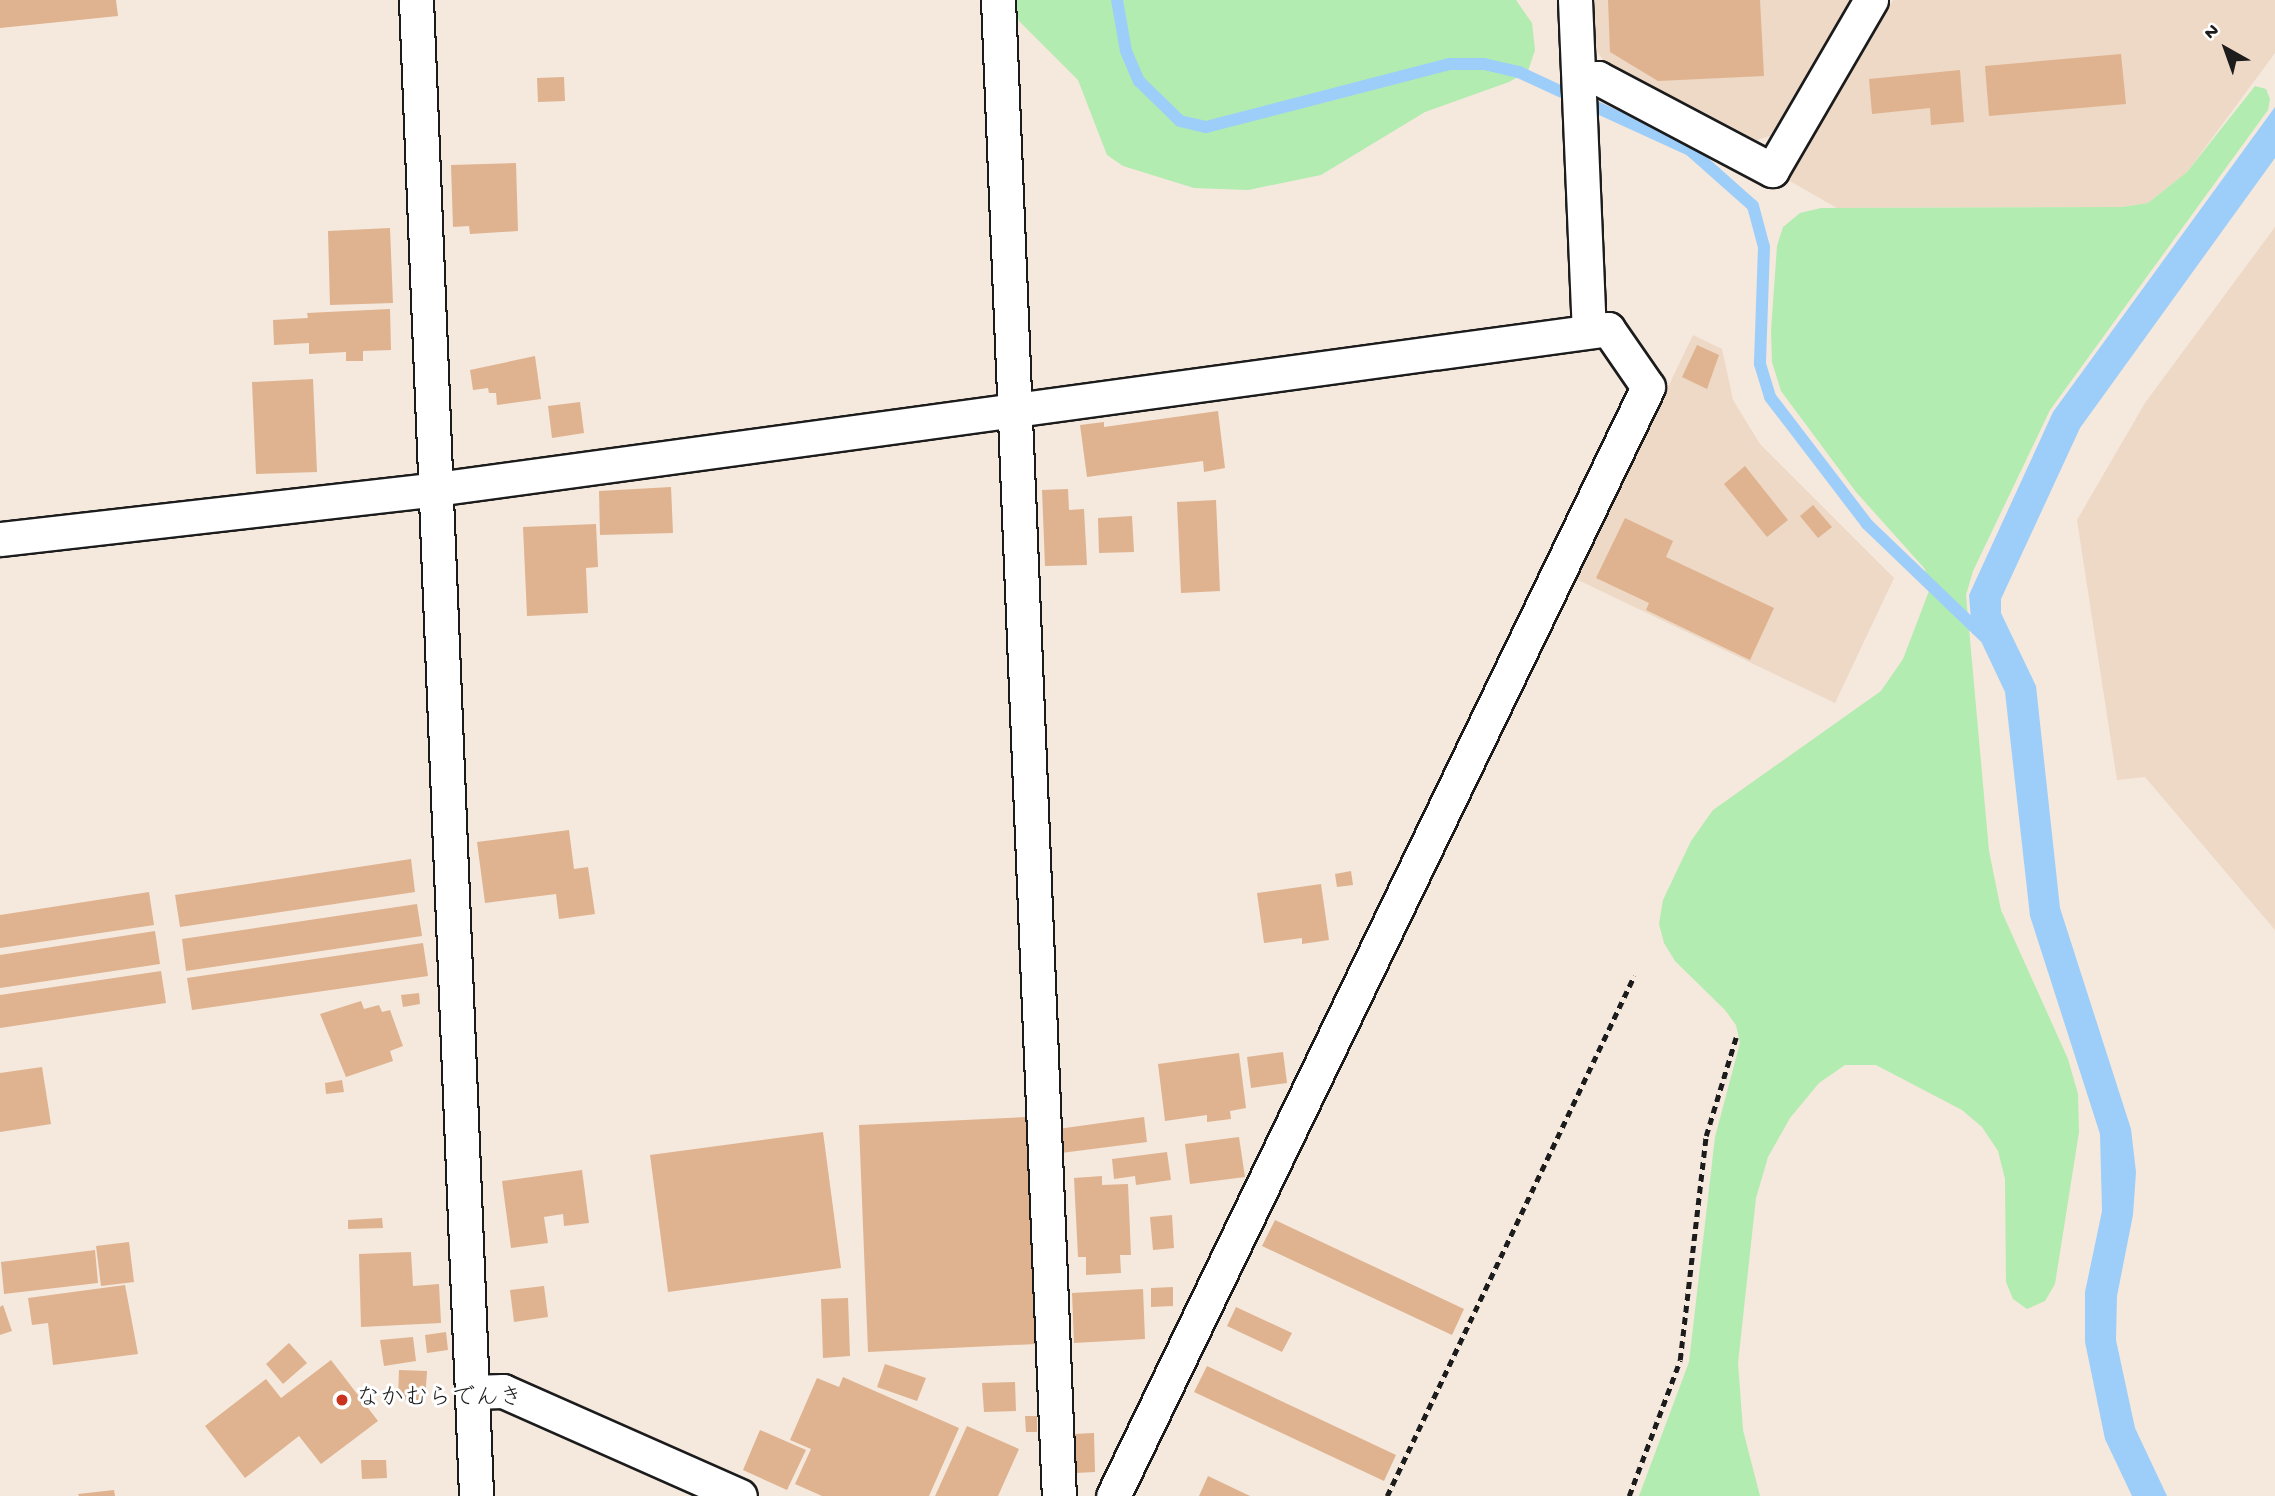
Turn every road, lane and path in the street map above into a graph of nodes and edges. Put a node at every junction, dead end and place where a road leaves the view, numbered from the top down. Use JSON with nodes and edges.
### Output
{"nodes":[{"id":1,"x":416,"y":0,"type":"edge"},
{"id":2,"x":998,"y":0,"type":"edge"},
{"id":3,"x":1575,"y":0,"type":"edge"},
{"id":4,"x":1871,"y":0,"type":"edge"},
{"id":5,"x":1578,"y":79,"type":"junction"},
{"id":6,"x":1590,"y":331,"type":"junction"},
{"id":7,"x":1013,"y":410,"type":"junction"},
{"id":8,"x":436,"y":489,"type":"junction"},
{"id":9,"x":0,"y":539,"type":"edge"},
{"id":10,"x":1634,"y":976,"type":"dead end"},
{"id":11,"x":1736,"y":1037,"type":"dead end"},
{"id":12,"x":472,"y":1392,"type":"junction"},
{"id":13,"x":476,"y":1496,"type":"edge"},
{"id":14,"x":740,"y":1496,"type":"edge"},
{"id":15,"x":1059,"y":1496,"type":"edge"},
{"id":16,"x":1113,"y":1496,"type":"edge"},
{"id":17,"x":1387,"y":1496,"type":"edge"},
{"id":18,"x":1629,"y":1496,"type":"edge"}],
"edges":[{"from":1,"to":8,"type":"street"},
{"from":2,"to":7,"type":"street"},
{"from":3,"to":5,"type":"street"},
{"from":4,"to":5,"type":"street"},
{"from":5,"to":6,"type":"street"},
{"from":6,"to":7,"type":"street"},
{"from":6,"to":16,"type":"street"},
{"from":7,"to":8,"type":"street"},
{"from":7,"to":15,"type":"street"},
{"from":8,"to":9,"type":"street"},
{"from":8,"to":12,"type":"street"},
{"from":10,"to":17,"type":"path"},
{"from":11,"to":18,"type":"path"},
{"from":12,"to":13,"type":"street"},
{"from":12,"to":14,"type":"street"}]}
